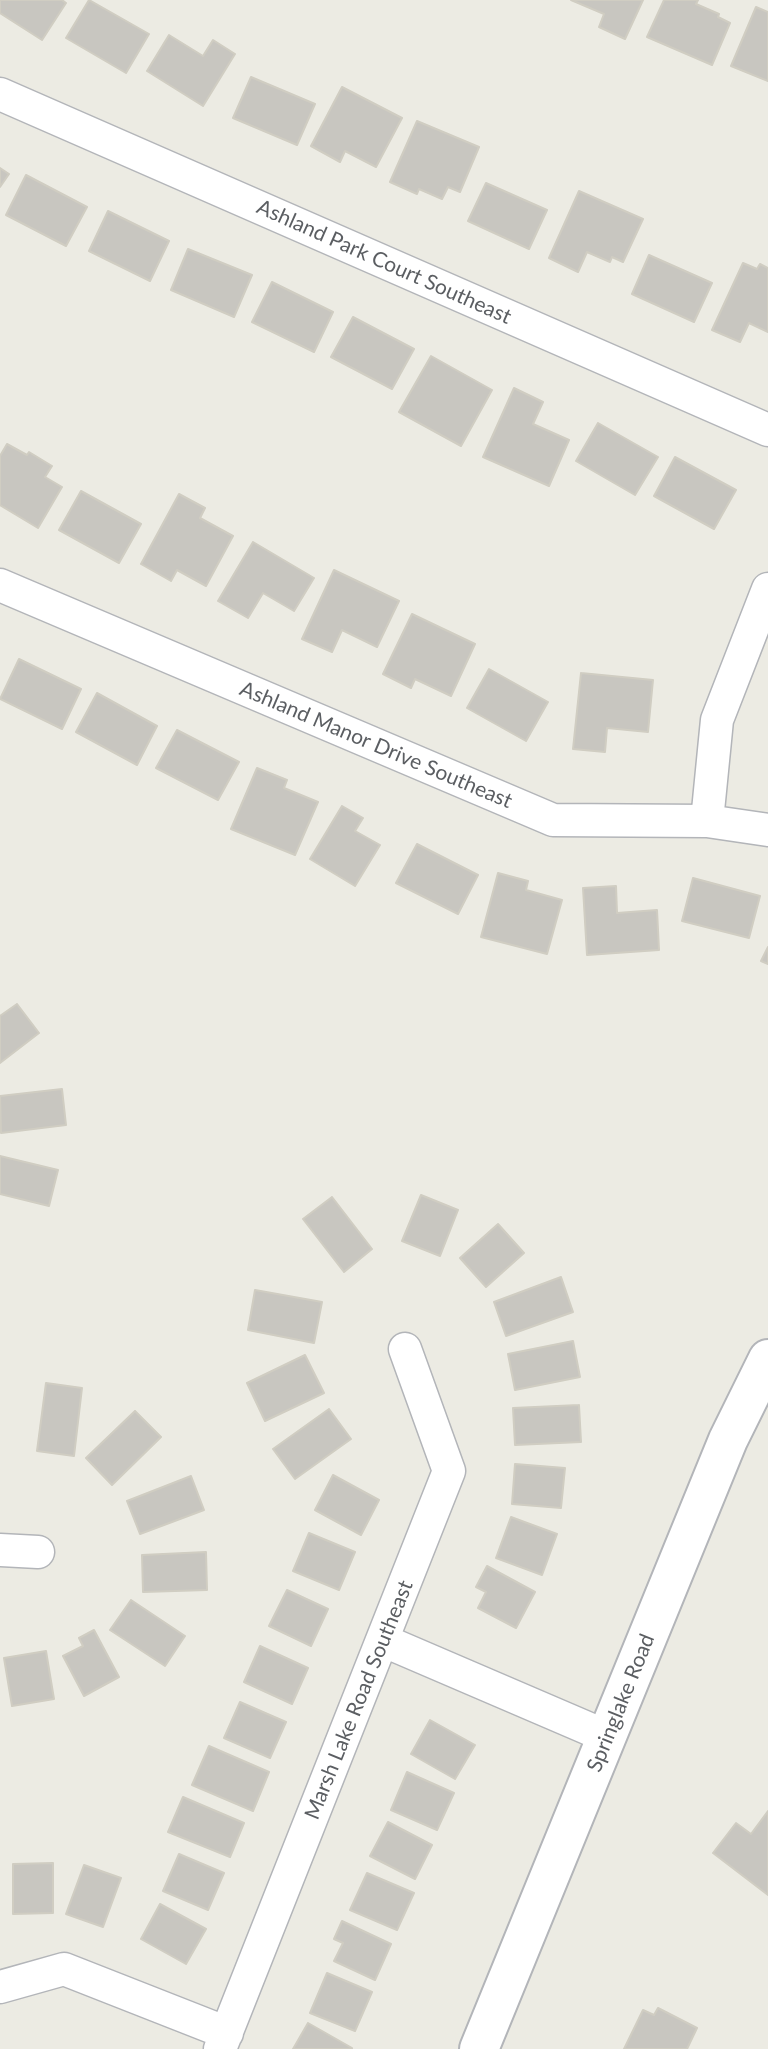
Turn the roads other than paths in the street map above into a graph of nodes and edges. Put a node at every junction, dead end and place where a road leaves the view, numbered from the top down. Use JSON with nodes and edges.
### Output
{"nodes":[{"id":1,"x":0,"y":94,"type":"edge"},
{"id":2,"x":768,"y":430,"type":"edge"},
{"id":3,"x":0,"y":585,"type":"edge"},
{"id":4,"x":768,"y":589,"type":"edge"},
{"id":5,"x":707,"y":821,"type":"junction"},
{"id":6,"x":768,"y":830,"type":"edge"},
{"id":7,"x":405,"y":1349,"type":"dead end"},
{"id":8,"x":768,"y":1359,"type":"edge"},
{"id":9,"x":0,"y":1550,"type":"edge"},
{"id":10,"x":38,"y":1552,"type":"dead end"},
{"id":11,"x":382,"y":1640,"type":"junction"},
{"id":12,"x":608,"y":1737,"type":"junction"},
{"id":13,"x":0,"y":1987,"type":"edge"},
{"id":14,"x":223,"y":2041,"type":"edge"},
{"id":15,"x":479,"y":2049,"type":"edge"}],
"edges":[{"from":1,"to":2,"type":"street","name":"Ashland Park Court Southeast"},
{"from":3,"to":5,"type":"street","name":"Ashland Manor Drive Southeast"},
{"from":4,"to":5,"type":"street"},
{"from":5,"to":6,"type":"street","name":"Ashland Manor Drive Southeast"},
{"from":7,"to":11,"type":"street","name":"Marsh Lake Road Southeast"},
{"from":8,"to":12,"type":"street","name":"Springlake Road"},
{"from":9,"to":10,"type":"street"},
{"from":11,"to":12,"type":"street"},
{"from":11,"to":14,"type":"street","name":"Marsh Lake Road Southeast"},
{"from":12,"to":15,"type":"street","name":"Springlake Road"},
{"from":13,"to":14,"type":"street"}]}
